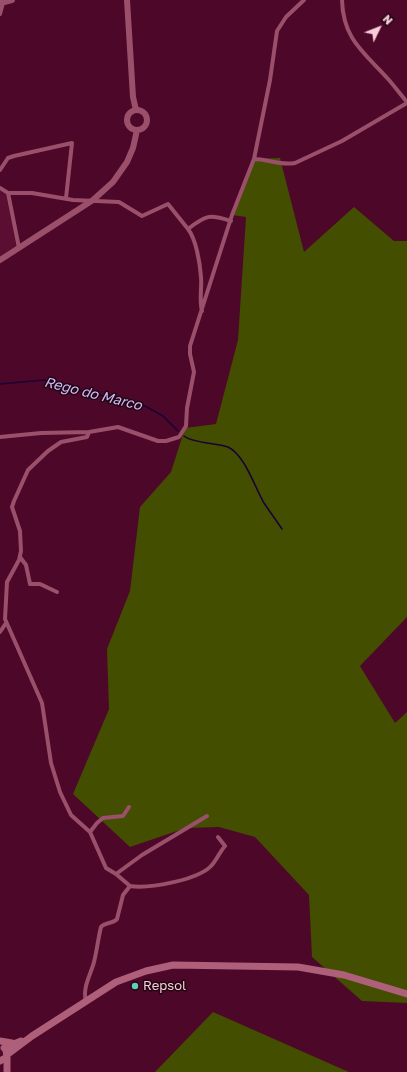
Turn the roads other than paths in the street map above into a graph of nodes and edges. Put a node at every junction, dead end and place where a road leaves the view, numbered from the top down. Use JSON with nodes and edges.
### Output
{"nodes":[{"id":1,"x":12,"y":0,"type":"edge"},
{"id":2,"x":127,"y":0,"type":"edge"},
{"id":3,"x":304,"y":0,"type":"edge"},
{"id":4,"x":342,"y":0,"type":"edge"},
{"id":5,"x":1,"y":3,"type":"edge"},
{"id":6,"x":0,"y":14,"type":"edge"},
{"id":7,"x":407,"y":103,"type":"edge"},
{"id":8,"x":136,"y":110,"type":"junction"},
{"id":9,"x":137,"y":130,"type":"junction"},
{"id":10,"x":254,"y":159,"type":"junction"},
{"id":11,"x":0,"y":170,"type":"edge"},
{"id":12,"x":0,"y":188,"type":"edge"},
{"id":13,"x":8,"y":193,"type":"junction"},
{"id":14,"x":66,"y":198,"type":"junction"},
{"id":15,"x":93,"y":200,"type":"junction"},
{"id":16,"x":231,"y":221,"type":"junction"},
{"id":17,"x":188,"y":229,"type":"junction"},
{"id":18,"x":19,"y":248,"type":"junction"},
{"id":19,"x":0,"y":260,"type":"edge"},
{"id":20,"x":202,"y":312,"type":"junction"},
{"id":21,"x":89,"y":432,"type":"junction"},
{"id":22,"x":0,"y":437,"type":"edge"},
{"id":23,"x":20,"y":557,"type":"junction"},
{"id":24,"x":57,"y":592,"type":"dead end"},
{"id":25,"x":6,"y":623,"type":"junction"},
{"id":26,"x":0,"y":632,"type":"edge"},
{"id":27,"x":129,"y":807,"type":"dead end"},
{"id":28,"x":207,"y":816,"type":"dead end"},
{"id":29,"x":90,"y":832,"type":"junction"},
{"id":30,"x":218,"y":837,"type":"dead end"},
{"id":31,"x":116,"y":874,"type":"junction"},
{"id":32,"x":130,"y":886,"type":"junction"},
{"id":33,"x":407,"y":994,"type":"edge"},
{"id":34,"x":86,"y":1001,"type":"junction"},
{"id":35,"x":32,"y":1036,"type":"junction"},
{"id":36,"x":3,"y":1048,"type":"edge"},
{"id":37,"x":0,"y":1062,"type":"edge"},
{"id":38,"x":6,"y":1072,"type":"edge"}],
"edges":[{"from":1,"to":5,"type":"street"},
{"from":2,"to":8,"type":"street"},
{"from":3,"to":10,"type":"street"},
{"from":4,"to":7,"type":"street"},
{"from":5,"to":6,"type":"street"},
{"from":7,"to":10,"type":"street"},
{"from":8,"to":9,"type":"street"},
{"from":8,"to":9,"type":"street"},
{"from":9,"to":15,"type":"street"},
{"from":10,"to":16,"type":"street"},
{"from":11,"to":14,"type":"street"},
{"from":12,"to":13,"type":"street"},
{"from":13,"to":14,"type":"street"},
{"from":13,"to":18,"type":"street"},
{"from":14,"to":15,"type":"street"},
{"from":15,"to":17,"type":"street"},
{"from":15,"to":18,"type":"street"},
{"from":16,"to":17,"type":"street"},
{"from":16,"to":20,"type":"street"},
{"from":17,"to":20,"type":"street"},
{"from":18,"to":19,"type":"street"},
{"from":20,"to":21,"type":"street"},
{"from":21,"to":22,"type":"street"},
{"from":21,"to":23,"type":"street"},
{"from":23,"to":24,"type":"street"},
{"from":23,"to":25,"type":"street"},
{"from":25,"to":26,"type":"street"},
{"from":25,"to":29,"type":"street"},
{"from":27,"to":29,"type":"street"},
{"from":28,"to":31,"type":"street"},
{"from":29,"to":31,"type":"street"},
{"from":30,"to":32,"type":"street"},
{"from":31,"to":32,"type":"street"},
{"from":32,"to":34,"type":"street"},
{"from":33,"to":34,"type":"main road"},
{"from":34,"to":35,"type":"main road"},
{"from":35,"to":36,"type":"main road"},
{"from":35,"to":36,"type":"main road"},
{"from":36,"to":37,"type":"main road"},
{"from":36,"to":38,"type":"main road"},
{"from":37,"to":38,"type":"main road"}]}
